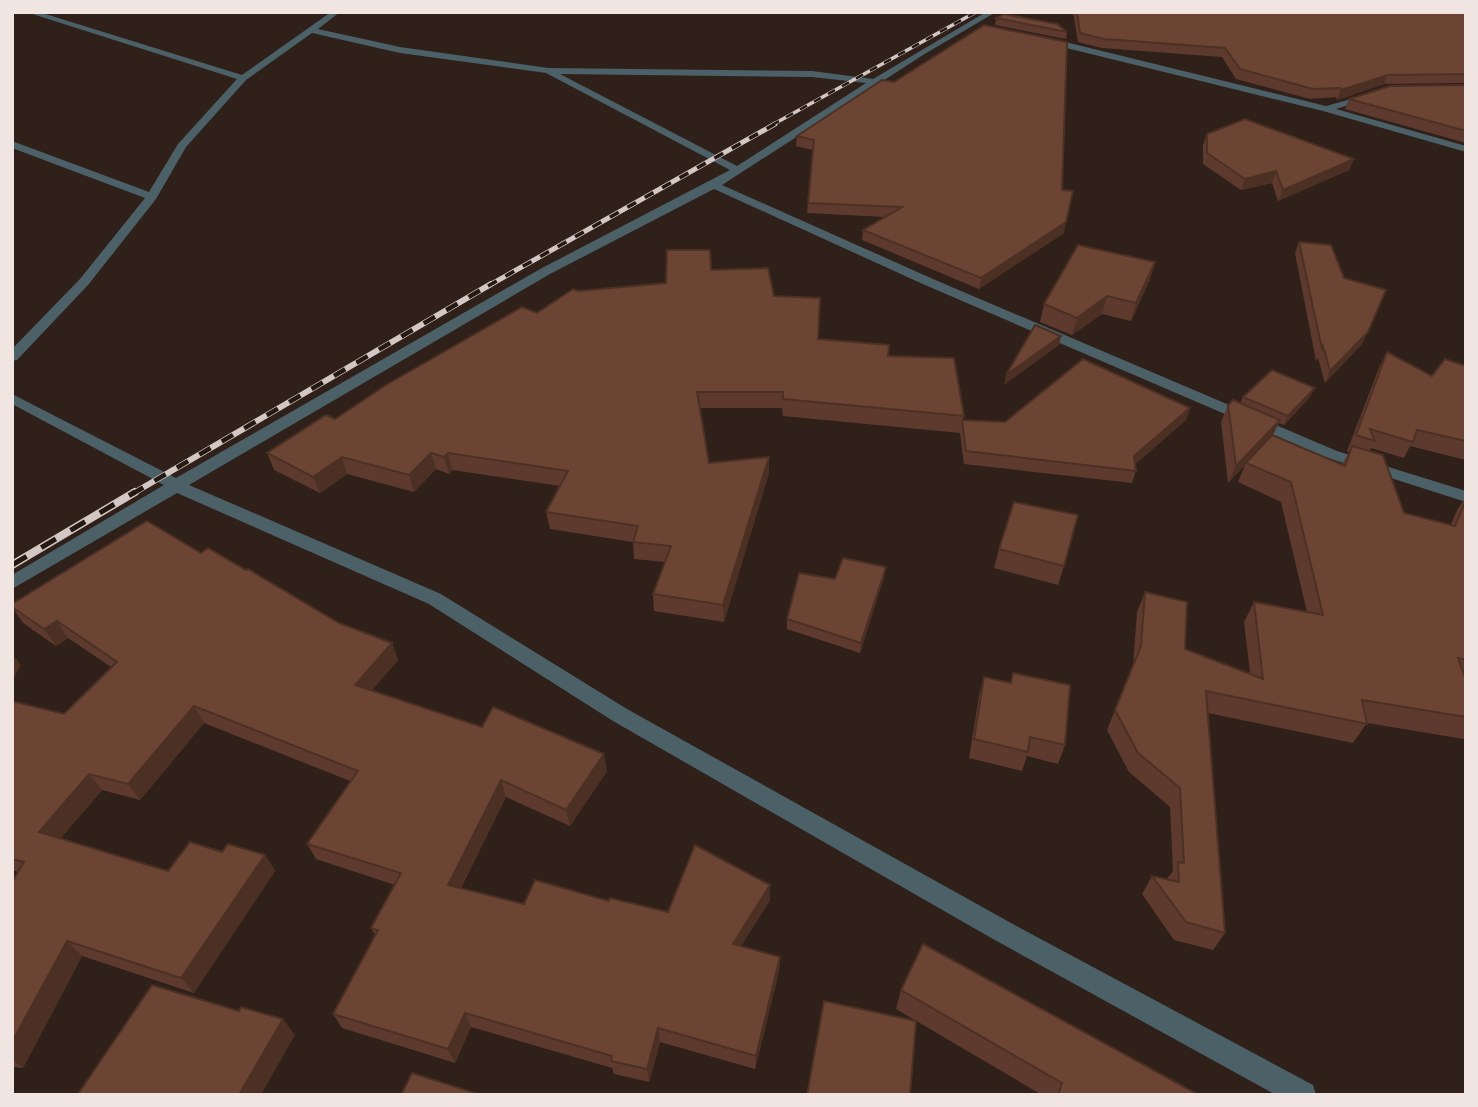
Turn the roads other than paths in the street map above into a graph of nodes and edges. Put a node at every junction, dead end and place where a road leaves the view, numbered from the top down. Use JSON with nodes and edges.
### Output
{"nodes":[{"id":1,"x":30,"y":12,"type":"edge"},
{"id":2,"x":313,"y":12,"type":"edge"},
{"id":3,"x":992,"y":12,"type":"edge"},
{"id":4,"x":332,"y":15,"type":"edge"},
{"id":5,"x":312,"y":30,"type":"junction"},
{"id":6,"x":1034,"y":38,"type":"edge"},
{"id":7,"x":548,"y":71,"type":"junction"},
{"id":8,"x":243,"y":79,"type":"junction"},
{"id":9,"x":876,"y":82,"type":"junction"},
{"id":10,"x":1384,"y":90,"type":"edge"},
{"id":11,"x":1326,"y":109,"type":"junction"},
{"id":12,"x":12,"y":144,"type":"edge"},
{"id":13,"x":1466,"y":149,"type":"edge"},
{"id":14,"x":737,"y":170,"type":"junction"},
{"id":15,"x":714,"y":184,"type":"junction"},
{"id":16,"x":152,"y":197,"type":"junction"},
{"id":17,"x":12,"y":357,"type":"edge"},
{"id":18,"x":12,"y":398,"type":"edge"},
{"id":19,"x":176,"y":486,"type":"junction"},
{"id":20,"x":1466,"y":497,"type":"edge"},
{"id":21,"x":12,"y":583,"type":"edge"},
{"id":22,"x":1303,"y":1095,"type":"edge"}],
"edges":[{"from":1,"to":8,"type":"street"},
{"from":2,"to":4,"type":"street"},
{"from":3,"to":9,"type":"street"},
{"from":4,"to":5,"type":"street"},
{"from":5,"to":7,"type":"street"},
{"from":5,"to":8,"type":"street"},
{"from":6,"to":11,"type":"street"},
{"from":7,"to":9,"type":"street"},
{"from":7,"to":14,"type":"street"},
{"from":8,"to":16,"type":"street"},
{"from":9,"to":14,"type":"street"},
{"from":10,"to":11,"type":"street"},
{"from":11,"to":13,"type":"street"},
{"from":12,"to":16,"type":"street"},
{"from":14,"to":15,"type":"street"},
{"from":15,"to":19,"type":"street"},
{"from":15,"to":20,"type":"street"},
{"from":16,"to":17,"type":"street"},
{"from":18,"to":19,"type":"street"},
{"from":19,"to":21,"type":"street"},
{"from":19,"to":22,"type":"street"}]}
